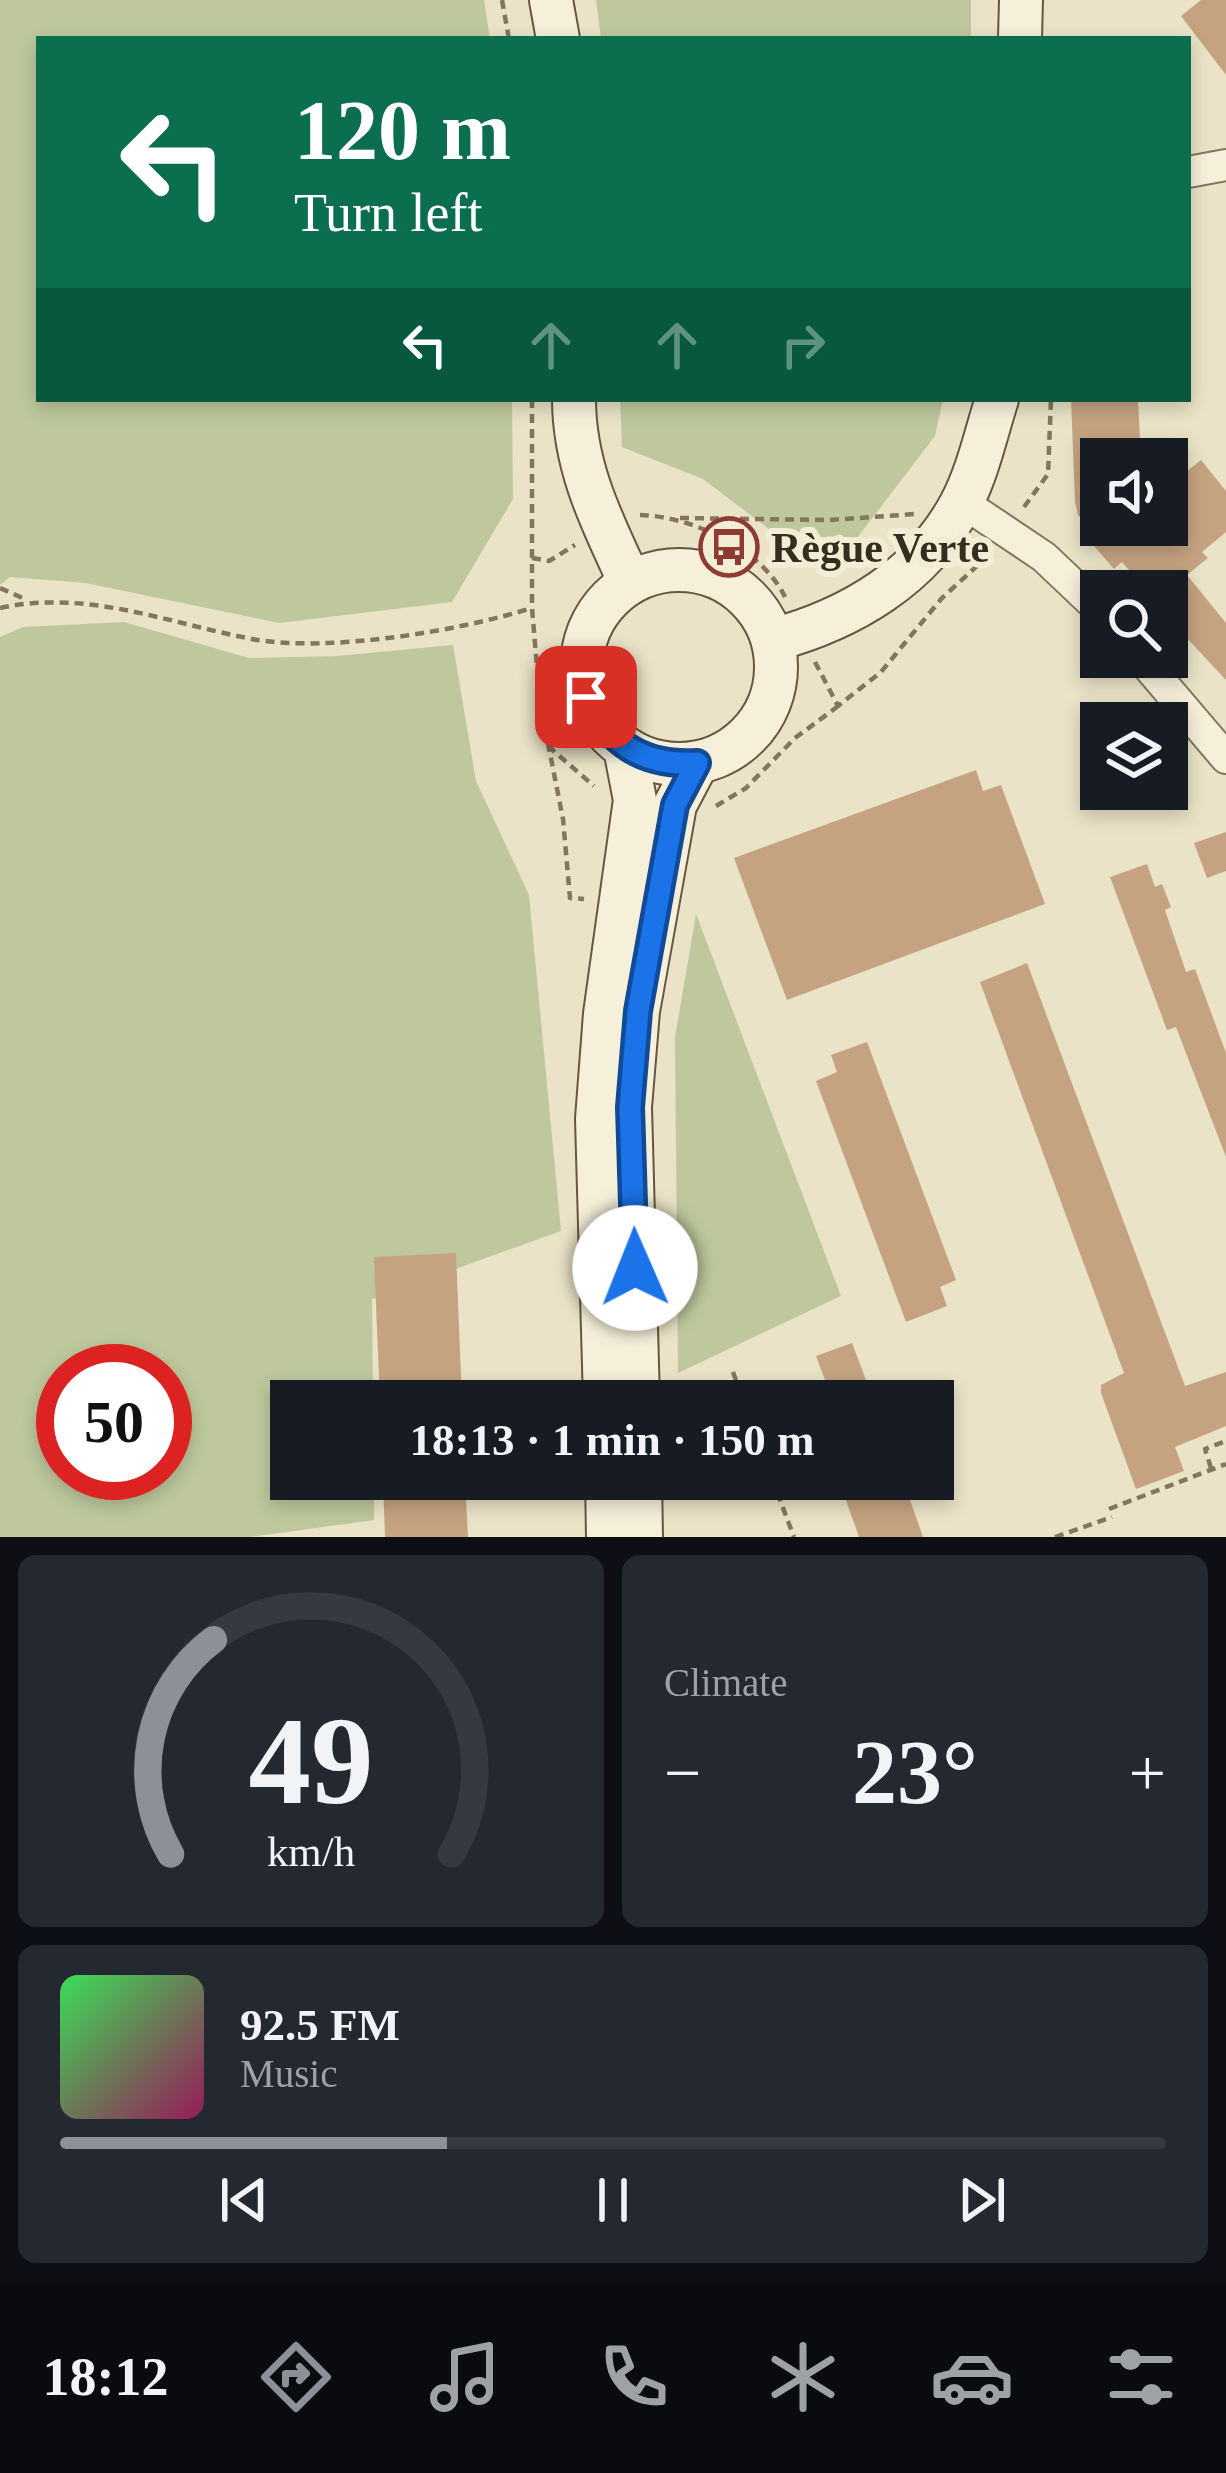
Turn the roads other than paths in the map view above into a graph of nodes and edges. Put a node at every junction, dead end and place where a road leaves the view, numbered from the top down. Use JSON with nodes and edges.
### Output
{"nodes":[{"id":1,"x":551,"y":0,"type":"edge"},
{"id":2,"x":1022,"y":0,"type":"edge"},
{"id":3,"x":557,"y":36,"type":"edge"},
{"id":4,"x":1020,"y":36,"type":"edge"},
{"id":5,"x":1226,"y":165,"type":"edge"},
{"id":6,"x":1191,"y":171,"type":"edge"},
{"id":7,"x":574,"y":402,"type":"edge"},
{"id":8,"x":996,"y":402,"type":"edge"},
{"id":9,"x":944,"y":507,"type":"junction"},
{"id":10,"x":630,"y":582,"type":"junction"},
{"id":11,"x":1080,"y":591,"type":"edge"},
{"id":12,"x":787,"y":637,"type":"junction"},
{"id":13,"x":1158,"y":678,"type":"edge"},
{"id":14,"x":625,"y":748,"type":"junction"},
{"id":15,"x":1226,"y":758,"type":"edge"},
{"id":16,"x":697,"y":763,"type":"junction"},
{"id":17,"x":604,"y":1380,"type":"edge"},
{"id":18,"x":637,"y":1380,"type":"edge"},
{"id":19,"x":607,"y":1500,"type":"edge"},
{"id":20,"x":640,"y":1500,"type":"edge"},
{"id":21,"x":608,"y":1537,"type":"edge"},
{"id":22,"x":641,"y":1537,"type":"edge"}],
"edges":[{"from":1,"to":3,"type":"main road"},
{"from":2,"to":4,"type":"main road"},
{"from":5,"to":6,"type":"street"},
{"from":7,"to":10,"type":"main road"},
{"from":8,"to":9,"type":"main road"},
{"from":9,"to":11,"type":"street"},
{"from":9,"to":12,"type":"main road"},
{"from":10,"to":12,"type":"main road"},
{"from":10,"to":14,"type":"main road"},
{"from":12,"to":16,"type":"main road"},
{"from":13,"to":15,"type":"street"},
{"from":14,"to":16,"type":"main road"},
{"from":14,"to":17,"type":"main road"},
{"from":16,"to":18,"type":"main road"},
{"from":19,"to":21,"type":"main road"},
{"from":20,"to":22,"type":"main road"}]}
